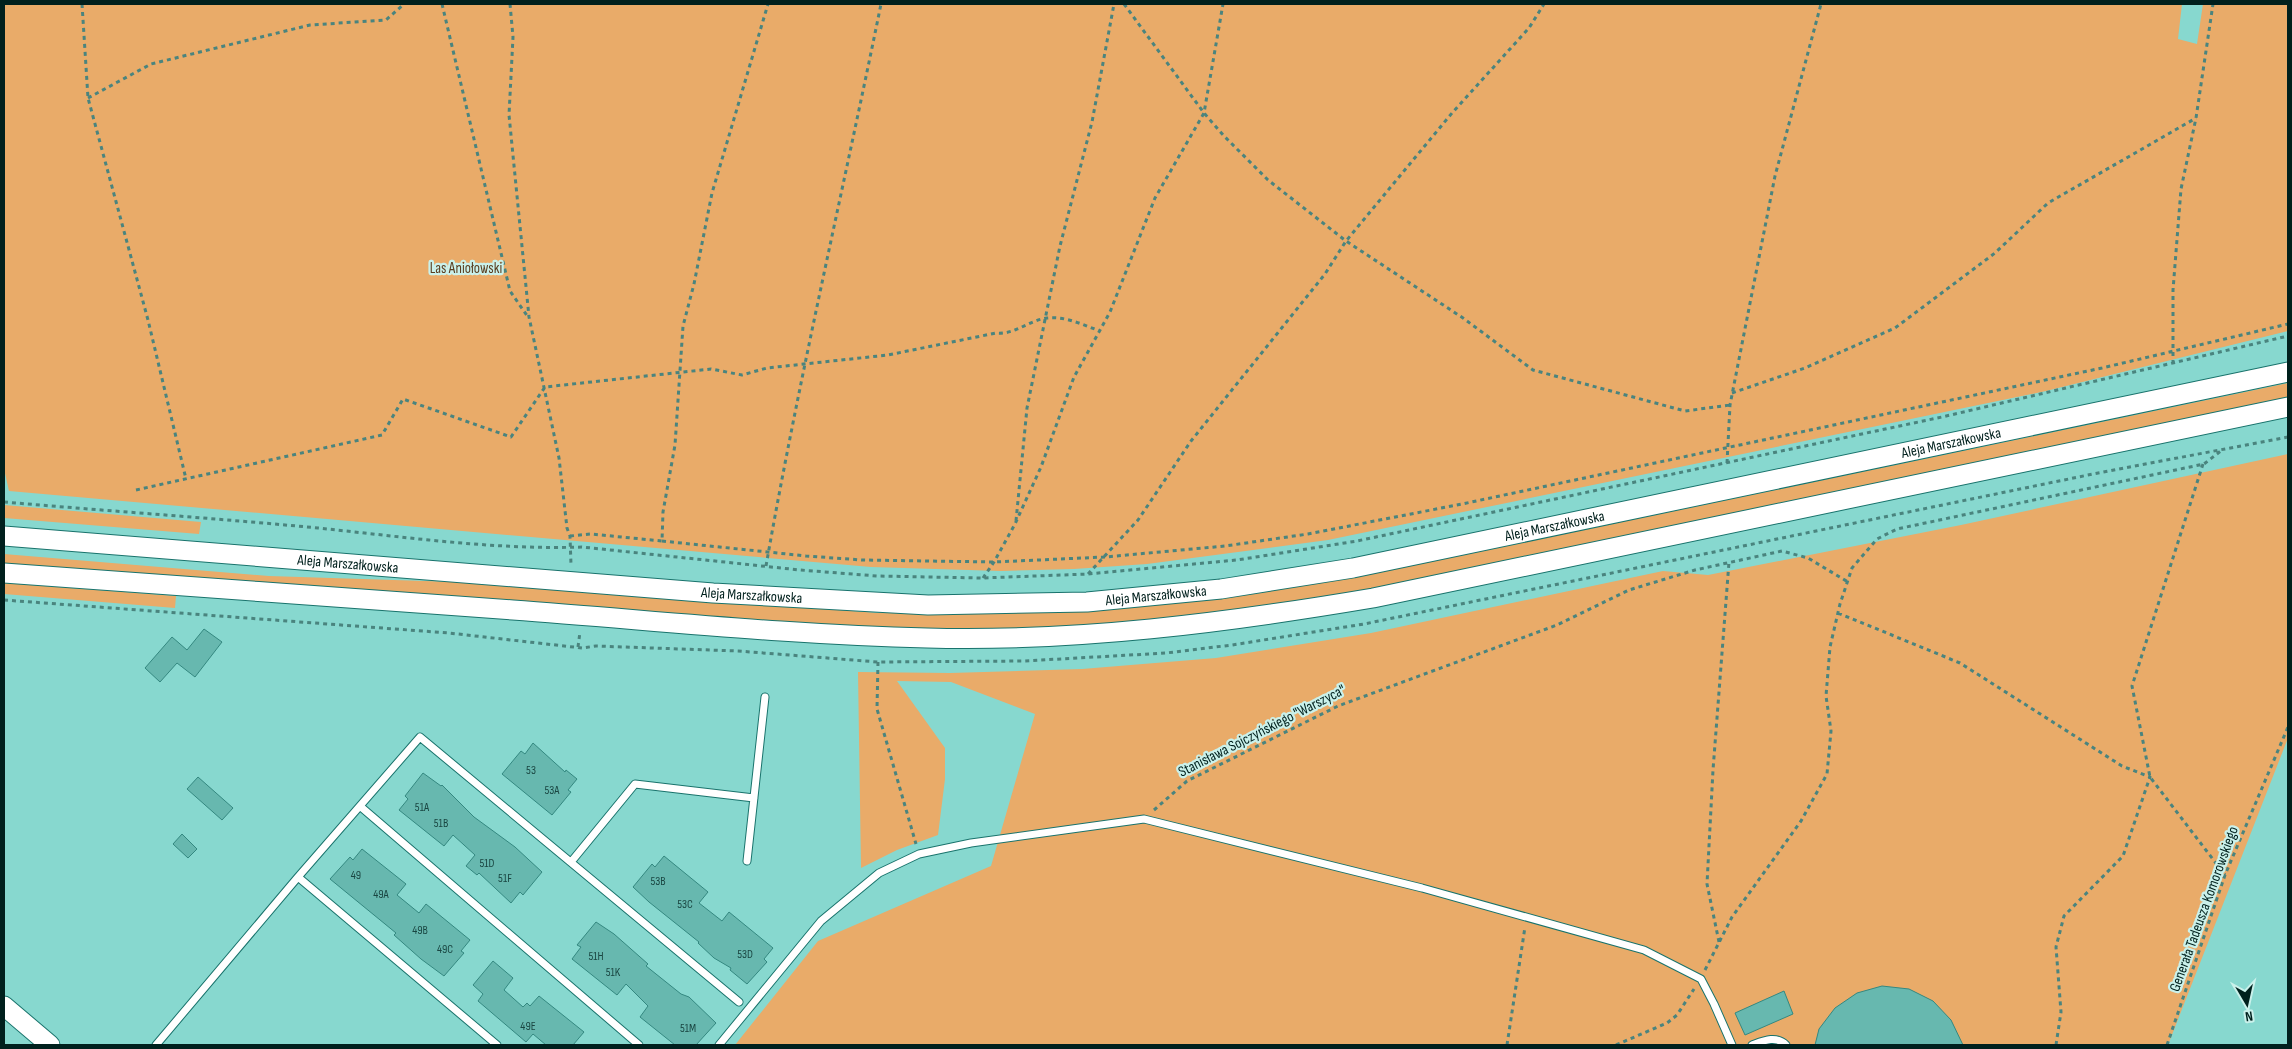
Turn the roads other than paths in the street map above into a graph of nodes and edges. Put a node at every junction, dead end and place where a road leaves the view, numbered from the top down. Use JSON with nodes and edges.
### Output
{"nodes":[{"id":1,"x":2288,"y":372,"type":"edge"},
{"id":2,"x":2288,"y":407,"type":"edge"},
{"id":3,"x":4,"y":536,"type":"edge"},
{"id":4,"x":4,"y":573,"type":"edge"},
{"id":5,"x":765,"y":698,"type":"dead end"},
{"id":6,"x":754,"y":798,"type":"junction"},
{"id":7,"x":361,"y":807,"type":"junction"},
{"id":8,"x":747,"y":861,"type":"dead end"},
{"id":9,"x":571,"y":862,"type":"junction"},
{"id":10,"x":298,"y":877,"type":"junction"},
{"id":11,"x":739,"y":1002,"type":"dead end"},
{"id":12,"x":4,"y":1006,"type":"edge"},
{"id":13,"x":42,"y":1043,"type":"edge"},
{"id":14,"x":156,"y":1045,"type":"edge"},
{"id":15,"x":498,"y":1045,"type":"edge"},
{"id":16,"x":638,"y":1045,"type":"edge"},
{"id":17,"x":719,"y":1045,"type":"edge"},
{"id":18,"x":1732,"y":1045,"type":"edge"},
{"id":19,"x":1752,"y":1045,"type":"edge"},
{"id":20,"x":1786,"y":1045,"type":"edge"}],
"edges":[{"from":1,"to":3,"type":"main road","name":"Aleja Marszałkowska"},
{"from":2,"to":4,"type":"main road"},
{"from":5,"to":6,"type":"lane"},
{"from":6,"to":8,"type":"lane"},
{"from":6,"to":9,"type":"lane"},
{"from":7,"to":9,"type":"lane"},
{"from":7,"to":10,"type":"lane"},
{"from":7,"to":16,"type":"lane"},
{"from":9,"to":11,"type":"lane"},
{"from":10,"to":14,"type":"lane"},
{"from":10,"to":15,"type":"lane"},
{"from":12,"to":13,"type":"main road"},
{"from":17,"to":18,"type":"lane"},
{"from":19,"to":20,"type":"lane"}]}
